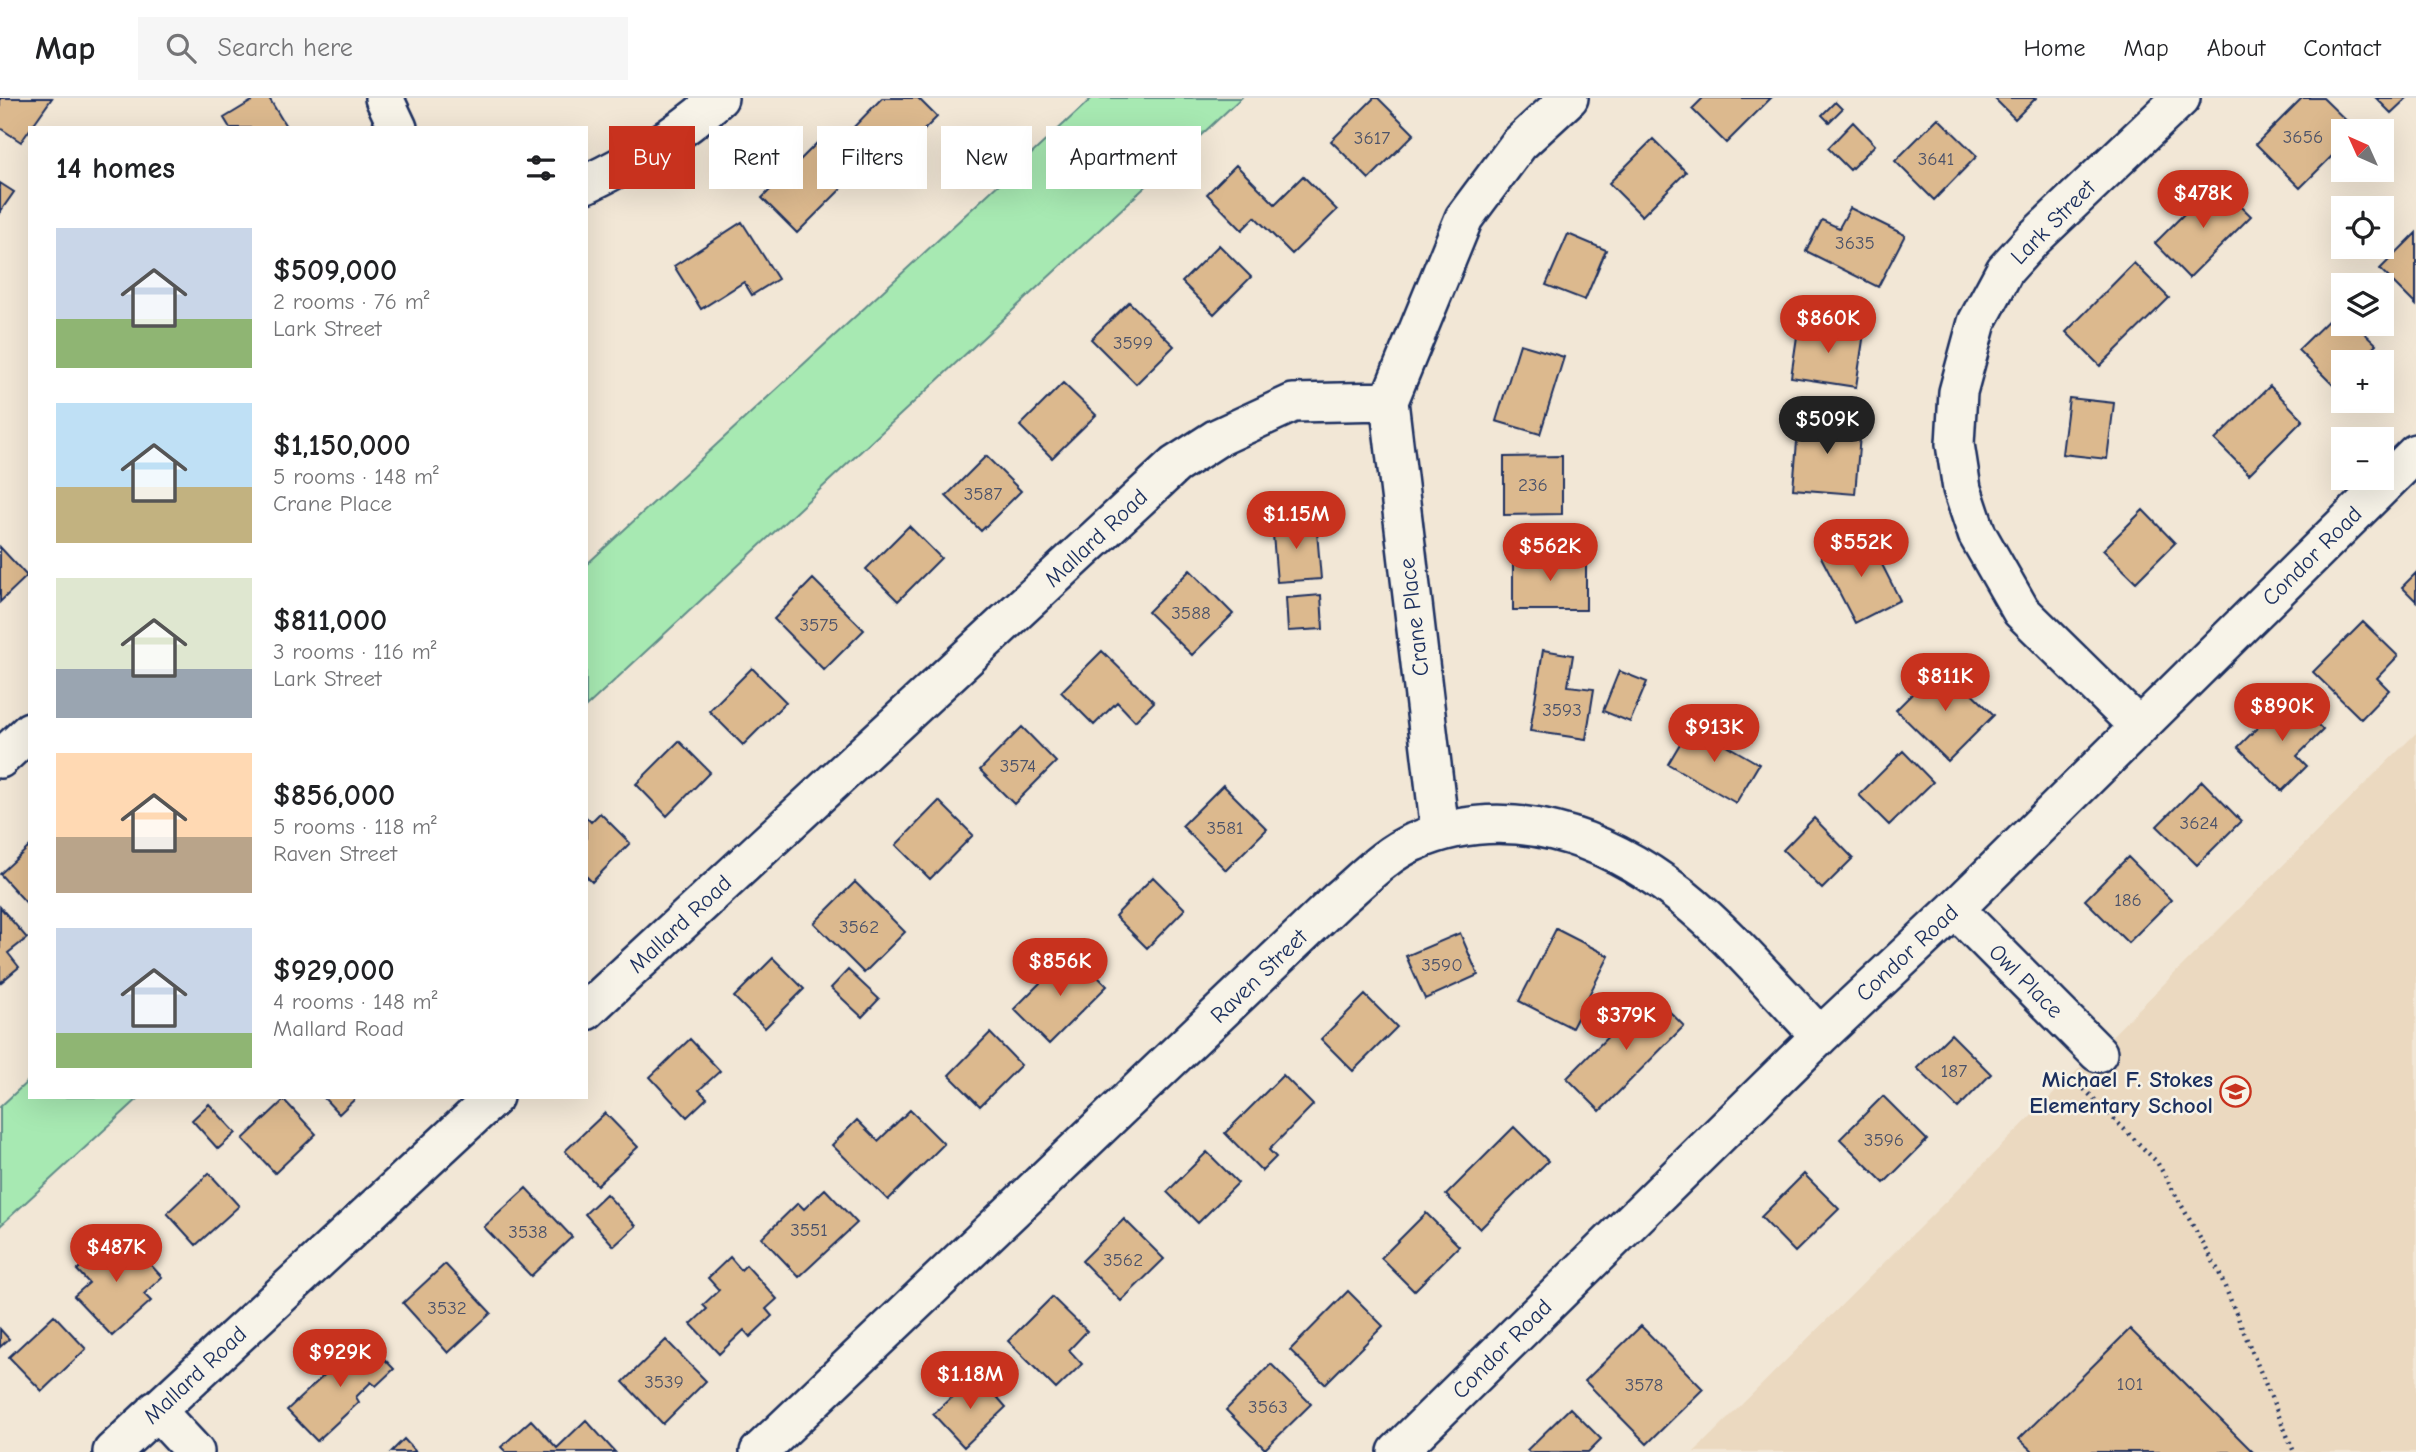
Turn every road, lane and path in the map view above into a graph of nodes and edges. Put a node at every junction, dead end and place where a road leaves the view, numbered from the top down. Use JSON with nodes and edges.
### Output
{"nodes":[{"id":1,"x":384,"y":98,"type":"edge"},
{"id":2,"x":719,"y":98,"type":"edge"},
{"id":3,"x":1569,"y":98,"type":"edge"},
{"id":4,"x":2181,"y":98,"type":"edge"},
{"id":5,"x":397,"y":126,"type":"edge"},
{"id":6,"x":588,"y":183,"type":"edge"},
{"id":7,"x":1389,"y":401,"type":"junction"},
{"id":8,"x":2416,"y":453,"type":"edge"},
{"id":9,"x":2139,"y":727,"type":"junction"},
{"id":10,"x":28,"y":733,"type":"edge"},
{"id":11,"x":0,"y":759,"type":"edge"},
{"id":12,"x":1440,"y":832,"type":"junction"},
{"id":13,"x":1955,"y":909,"type":"junction"},
{"id":14,"x":588,"y":1009,"type":"edge"},
{"id":15,"x":1820,"y":1035,"type":"junction"},
{"id":16,"x":2098,"y":1053,"type":"dead end"},
{"id":17,"x":2076,"y":1081,"type":"dead end"},
{"id":18,"x":492,"y":1099,"type":"edge"},
{"id":19,"x":156,"y":1410,"type":"junction"},
{"id":20,"x":112,"y":1452,"type":"edge"},
{"id":21,"x":195,"y":1452,"type":"edge"},
{"id":22,"x":759,"y":1452,"type":"edge"},
{"id":23,"x":1397,"y":1452,"type":"edge"},
{"id":24,"x":2294,"y":1452,"type":"edge"}],
"edges":[{"from":1,"to":5,"type":"street"},
{"from":2,"to":6,"type":"street"},
{"from":3,"to":7,"type":"street"},
{"from":4,"to":9,"type":"street","name":"Lark Street"},
{"from":7,"to":12,"type":"street","name":"Crane Place"},
{"from":7,"to":14,"type":"street","name":"Mallard Road"},
{"from":8,"to":9,"type":"street","name":"Condor Road"},
{"from":9,"to":13,"type":"street","name":"Condor Road"},
{"from":10,"to":11,"type":"street"},
{"from":12,"to":15,"type":"street","name":"Raven Street"},
{"from":12,"to":22,"type":"street","name":"Raven Street"},
{"from":13,"to":15,"type":"street","name":"Condor Road"},
{"from":13,"to":16,"type":"street","name":"Owl Place"},
{"from":15,"to":23,"type":"street","name":"Condor Road"},
{"from":17,"to":24,"type":"path"},
{"from":18,"to":19,"type":"street","name":"Mallard Road"},
{"from":19,"to":20,"type":"street","name":"Mallard Road"},
{"from":19,"to":21,"type":"street"}]}
